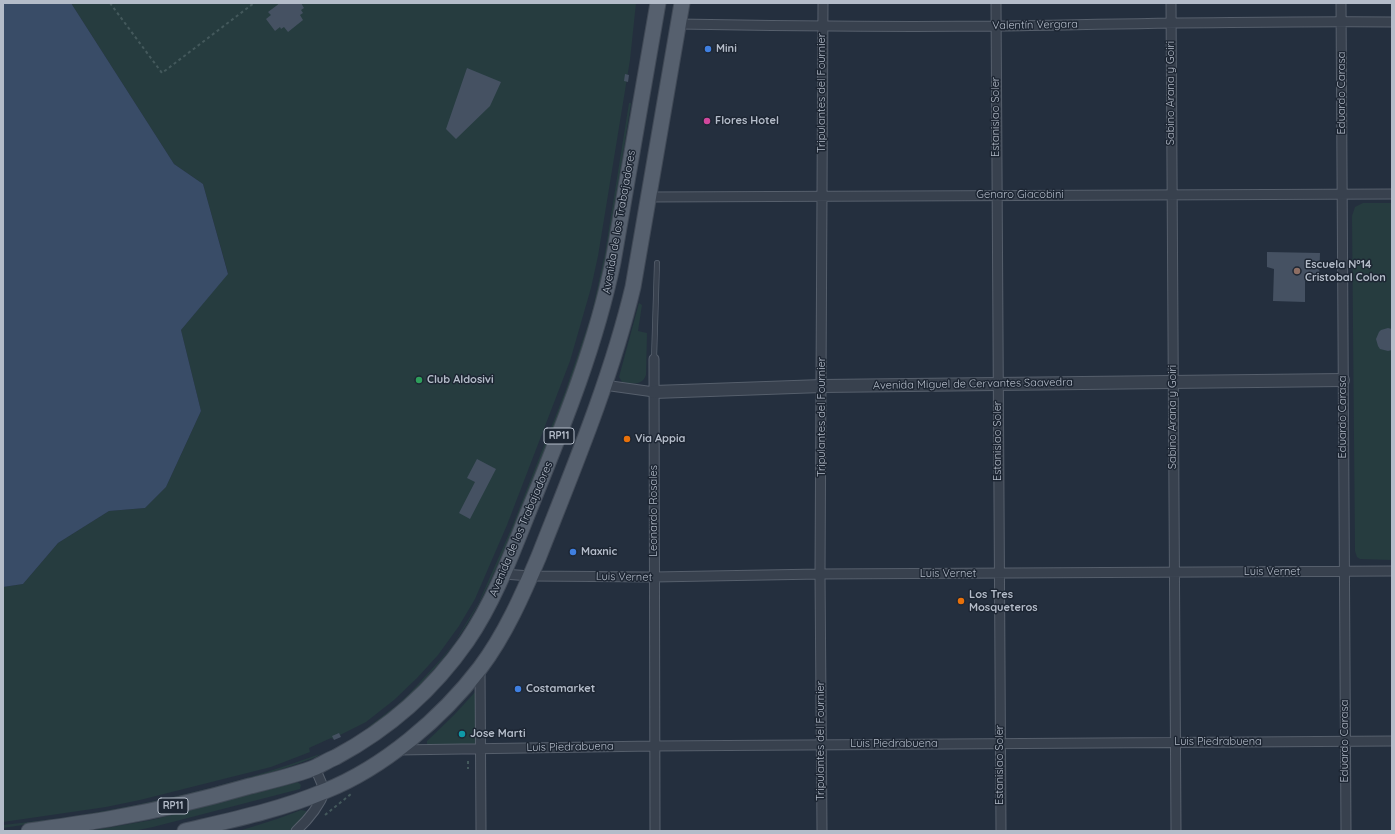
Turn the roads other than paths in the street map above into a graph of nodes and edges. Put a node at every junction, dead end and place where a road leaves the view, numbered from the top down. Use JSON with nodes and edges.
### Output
{"nodes":[{"id":1,"x":652,"y":3,"type":"edge"},
{"id":2,"x":658,"y":3,"type":"edge"},
{"id":3,"x":682,"y":3,"type":"edge"},
{"id":4,"x":823,"y":3,"type":"edge"},
{"id":5,"x":996,"y":3,"type":"edge"},
{"id":6,"x":1171,"y":3,"type":"edge"},
{"id":7,"x":1341,"y":3,"type":"edge"},
{"id":8,"x":1341,"y":22,"type":"junction"},
{"id":9,"x":1392,"y":22,"type":"edge"},
{"id":10,"x":655,"y":23,"type":"junction"},
{"id":11,"x":1171,"y":23,"type":"junction"},
{"id":12,"x":679,"y":24,"type":"junction"},
{"id":13,"x":823,"y":26,"type":"junction"},
{"id":14,"x":996,"y":26,"type":"junction"},
{"id":15,"x":1172,"y":194,"type":"junction"},
{"id":16,"x":1342,"y":194,"type":"junction"},
{"id":17,"x":1392,"y":194,"type":"edge"},
{"id":18,"x":997,"y":195,"type":"junction"},
{"id":19,"x":821,"y":196,"type":"junction"},
{"id":20,"x":649,"y":197,"type":"junction"},
{"id":21,"x":656,"y":263,"type":"dead end"},
{"id":22,"x":654,"y":359,"type":"joint"},
{"id":23,"x":1343,"y":380,"type":"junction"},
{"id":24,"x":1173,"y":382,"type":"junction"},
{"id":25,"x":998,"y":384,"type":"junction"},
{"id":26,"x":604,"y":385,"type":"junction"},
{"id":27,"x":822,"y":386,"type":"junction"},
{"id":28,"x":654,"y":392,"type":"junction"},
{"id":29,"x":1344,"y":571,"type":"junction"},
{"id":30,"x":1392,"y":571,"type":"edge"},
{"id":31,"x":1174,"y":572,"type":"junction"},
{"id":32,"x":999,"y":573,"type":"junction"},
{"id":33,"x":504,"y":574,"type":"junction"},
{"id":34,"x":820,"y":574,"type":"junction"},
{"id":35,"x":530,"y":576,"type":"junction"},
{"id":36,"x":654,"y":577,"type":"junction"},
{"id":37,"x":480,"y":668,"type":"junction"},
{"id":38,"x":1345,"y":741,"type":"junction"},
{"id":39,"x":1392,"y":741,"type":"edge"},
{"id":40,"x":1175,"y":742,"type":"junction"},
{"id":41,"x":1000,"y":744,"type":"junction"},
{"id":42,"x":822,"y":745,"type":"junction"},
{"id":43,"x":654,"y":746,"type":"junction"},
{"id":44,"x":481,"y":749,"type":"junction"},
{"id":45,"x":397,"y":750,"type":"junction"},
{"id":46,"x":315,"y":768,"type":"junction"},
{"id":47,"x":325,"y":791,"type":"junction"},
{"id":48,"x":307,"y":820,"type":"junction"},
{"id":49,"x":29,"y":831,"type":"edge"},
{"id":50,"x":185,"y":831,"type":"edge"},
{"id":51,"x":296,"y":831,"type":"edge"},
{"id":52,"x":307,"y":831,"type":"edge"},
{"id":53,"x":481,"y":831,"type":"edge"},
{"id":54,"x":655,"y":831,"type":"edge"},
{"id":55,"x":822,"y":831,"type":"edge"},
{"id":56,"x":1001,"y":831,"type":"edge"},
{"id":57,"x":1176,"y":831,"type":"edge"},
{"id":58,"x":1346,"y":831,"type":"edge"}],
"edges":[{"from":1,"to":10,"type":"main road"},
{"from":2,"to":10,"type":"main road","name":"Avenida de los Trabajadores","number":"RP11"},
{"from":3,"to":12,"type":"main road","number":"RP11"},
{"from":4,"to":13,"type":"street","name":"Tripulantes del Fournier"},
{"from":5,"to":14,"type":"street","name":"Estanislao Soler"},
{"from":6,"to":11,"type":"street","name":"Sabino Arana y Goiri"},
{"from":7,"to":8,"type":"street","name":"Eduardo Carasa"},
{"from":8,"to":9,"type":"street","name":"Valentín Vergara"},
{"from":8,"to":11,"type":"street","name":"Valentín Vergara"},
{"from":8,"to":16,"type":"street","name":"Eduardo Carasa"},
{"from":10,"to":33,"type":"main road","name":"Avenida de los Trabajadores","number":"RP11"},
{"from":11,"to":14,"type":"street","name":"Valentín Vergara"},
{"from":11,"to":15,"type":"street","name":"Sabino Arana y Goiri"},
{"from":12,"to":13,"type":"street","name":"Valentín Vergara"},
{"from":12,"to":20,"type":"main road","number":"RP11"},
{"from":13,"to":14,"type":"street","name":"Valentín Vergara"},
{"from":13,"to":19,"type":"street","name":"Tripulantes del Fournier"},
{"from":14,"to":18,"type":"street","name":"Estanislao Soler"},
{"from":15,"to":16,"type":"street","name":"Genaro Giacobini"},
{"from":15,"to":18,"type":"street","name":"Genaro Giacobini"},
{"from":15,"to":24,"type":"street","name":"Sabino Arana y Goiri"},
{"from":16,"to":17,"type":"street","name":"Genaro Giacobini"},
{"from":16,"to":23,"type":"street","name":"Eduardo Carasa"},
{"from":18,"to":19,"type":"street","name":"Genaro Giacobini"},
{"from":18,"to":25,"type":"street","name":"Estanislao Soler"},
{"from":19,"to":20,"type":"street","name":"Genaro Giacobini"},
{"from":19,"to":27,"type":"street","name":"Tripulantes del Fournier"},
{"from":20,"to":26,"type":"main road","number":"RP11"},
{"from":21,"to":22,"type":"lane","name":"Leonardo Rosales"},
{"from":22,"to":28,"type":"street","name":"Leonardo Rosales"},
{"from":23,"to":24,"type":"street","name":"Avenida Miguel de Cervantes Saavedra"},
{"from":23,"to":29,"type":"street","name":"Eduardo Carasa"},
{"from":24,"to":25,"type":"street","name":"Avenida Miguel de Cervantes Saavedra"},
{"from":24,"to":31,"type":"street","name":"Sabino Arana y Goiri"},
{"from":25,"to":27,"type":"street","name":"Avenida Miguel de Cervantes Saavedra"},
{"from":25,"to":32,"type":"street","name":"Estanislao Soler"},
{"from":26,"to":28,"type":"street","name":"Avenida Miguel de Cervantes Saavedra"},
{"from":26,"to":35,"type":"main road","number":"RP11"},
{"from":27,"to":28,"type":"street","name":"Avenida Miguel de Cervantes Saavedra"},
{"from":27,"to":34,"type":"street","name":"Tripulantes del Fournier"},
{"from":28,"to":36,"type":"street","name":"Leonardo Rosales"},
{"from":29,"to":30,"type":"street","name":"Luis Vernet"},
{"from":29,"to":31,"type":"street","name":"Luis Vernet"},
{"from":29,"to":38,"type":"street","name":"Eduardo Carasa"},
{"from":31,"to":32,"type":"street","name":"Luis Vernet"},
{"from":31,"to":40,"type":"street","name":"Sabino Arana y Goiri"},
{"from":32,"to":34,"type":"street","name":"Luis Vernet"},
{"from":32,"to":41,"type":"street","name":"Estanislao Soler"},
{"from":33,"to":35,"type":"street","name":"Luis Vernet"},
{"from":33,"to":46,"type":"main road","name":"Avenida de los Trabajadores","number":"RP11"},
{"from":34,"to":36,"type":"street","name":"Luis Vernet"},
{"from":34,"to":42,"type":"street","name":"Tripulantes del Fournier"},
{"from":35,"to":36,"type":"street","name":"Luis Vernet"},
{"from":35,"to":37,"type":"main road","number":"RP11"},
{"from":36,"to":43,"type":"street","name":"Leonardo Rosales"},
{"from":37,"to":44,"type":"street"},
{"from":37,"to":45,"type":"main road","number":"RP11"},
{"from":38,"to":39,"type":"street","name":"Luis Piedrabuena"},
{"from":38,"to":40,"type":"street","name":"Luis Piedrabuena"},
{"from":38,"to":58,"type":"street","name":"Eduardo Carasa"},
{"from":40,"to":41,"type":"street","name":"Luis Piedrabuena"},
{"from":40,"to":57,"type":"street","name":"Sabino Arana y Goiri"},
{"from":41,"to":42,"type":"street","name":"Luis Piedrabuena"},
{"from":41,"to":56,"type":"street","name":"Estanislao Soler"},
{"from":42,"to":43,"type":"street","name":"Luis Piedrabuena"},
{"from":42,"to":55,"type":"street","name":"Tripulantes del Fournier"},
{"from":43,"to":44,"type":"street","name":"Luis Piedrabuena"},
{"from":43,"to":54,"type":"street","name":"Leonardo Rosales"},
{"from":44,"to":45,"type":"street","name":"Luis Piedrabuena"},
{"from":44,"to":53,"type":"street"},
{"from":45,"to":47,"type":"main road","number":"RP11"},
{"from":46,"to":47,"type":"street"},
{"from":46,"to":49,"type":"main road","name":"Avenida de los Trabajadores","number":"RP11"},
{"from":47,"to":48,"type":"street"},
{"from":47,"to":50,"type":"main road","number":"RP11"},
{"from":48,"to":51,"type":"street"},
{"from":48,"to":52,"type":"street"}]}
